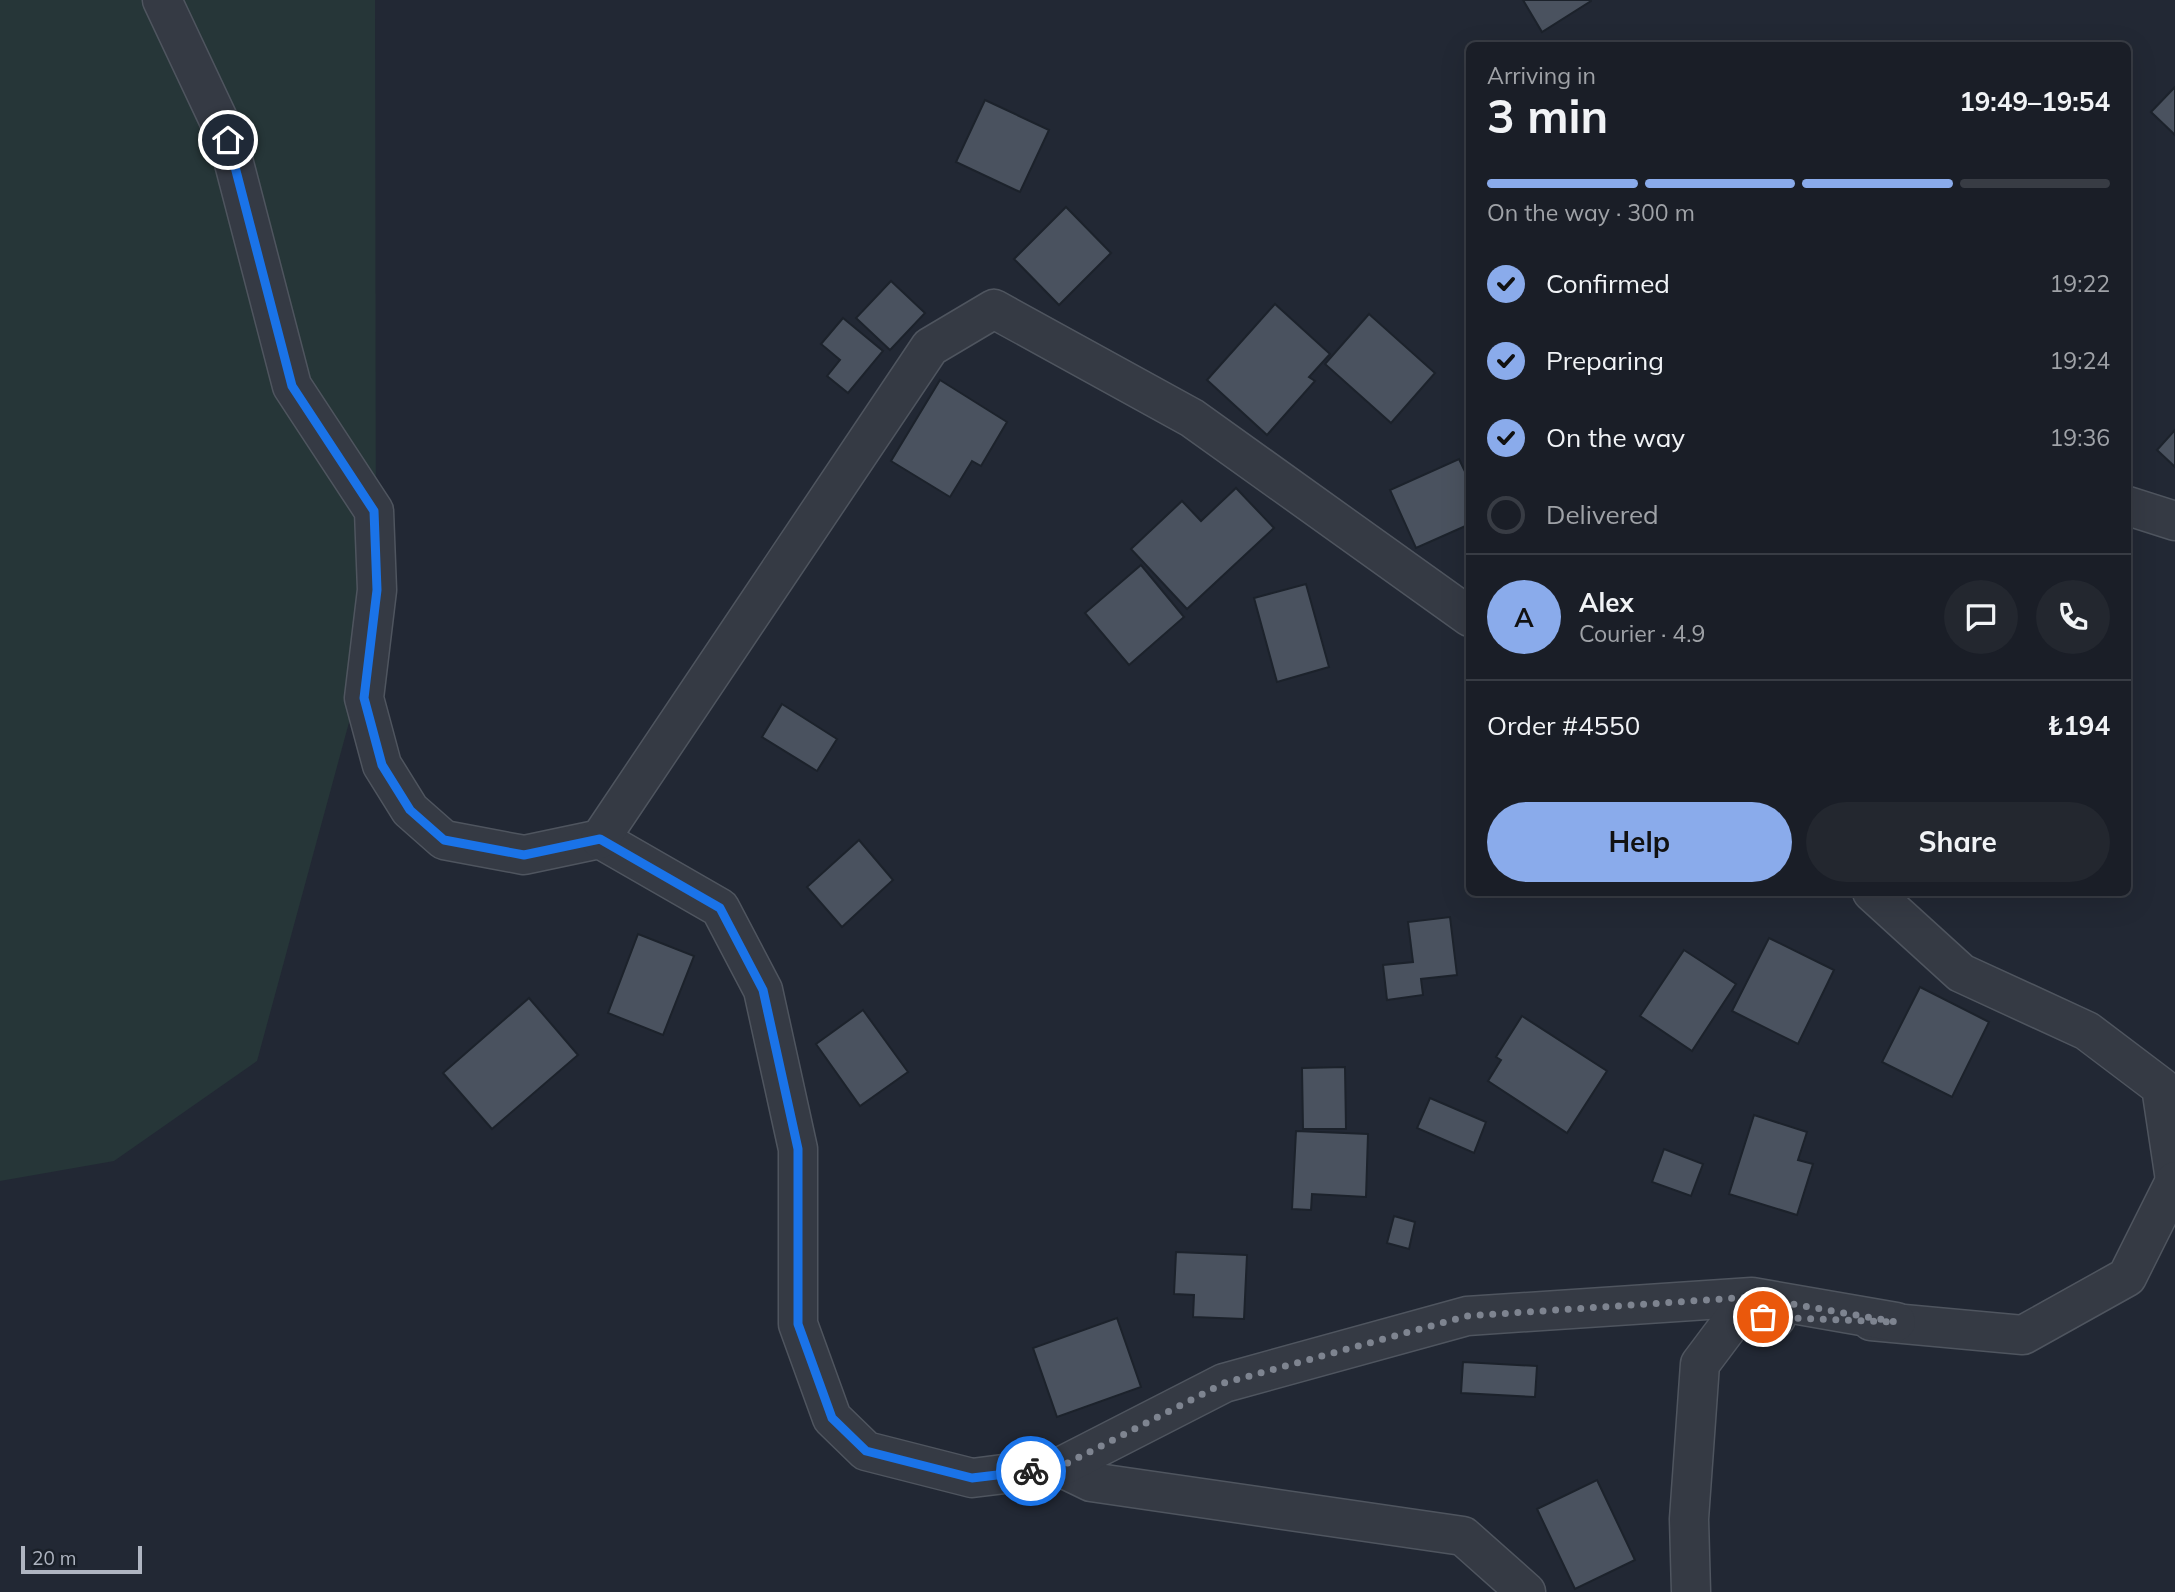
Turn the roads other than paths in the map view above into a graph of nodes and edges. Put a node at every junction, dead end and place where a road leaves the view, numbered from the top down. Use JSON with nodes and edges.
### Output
{"nodes":[{"id":1,"x":162,"y":0,"type":"edge"},
{"id":2,"x":2131,"y":507,"type":"edge"},
{"id":3,"x":2175,"y":521,"type":"edge"},
{"id":4,"x":1466,"y":614,"type":"edge"},
{"id":5,"x":600,"y":839,"type":"junction"},
{"id":6,"x":1876,"y":896,"type":"edge"},
{"id":7,"x":2175,"y":1180,"type":"edge"},
{"id":8,"x":1896,"y":1322,"type":"junction"},
{"id":9,"x":1060,"y":1467,"type":"junction"},
{"id":10,"x":1526,"y":1592,"type":"edge"},
{"id":11,"x":1691,"y":1592,"type":"edge"}],
"edges":[{"from":1,"to":5,"type":"street"},
{"from":2,"to":3,"type":"street"},
{"from":4,"to":5,"type":"street"},
{"from":5,"to":9,"type":"street"},
{"from":6,"to":7,"type":"street"},
{"from":7,"to":8,"type":"street"},
{"from":8,"to":9,"type":"street"},
{"from":8,"to":11,"type":"street"},
{"from":9,"to":10,"type":"street"}]}
